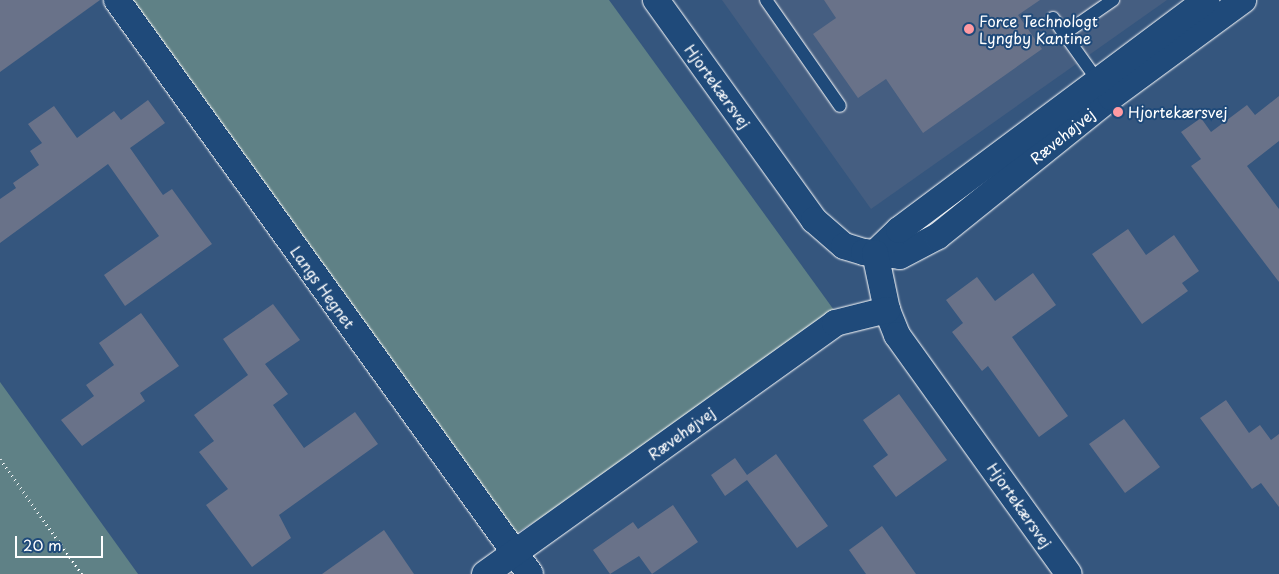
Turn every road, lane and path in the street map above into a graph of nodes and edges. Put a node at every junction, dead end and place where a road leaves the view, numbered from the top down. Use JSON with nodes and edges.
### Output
{"nodes":[{"id":1,"x":116,"y":0,"type":"edge"},
{"id":2,"x":656,"y":0,"type":"edge"},
{"id":3,"x":766,"y":0,"type":"edge"},
{"id":4,"x":1113,"y":0,"type":"edge"},
{"id":5,"x":1206,"y":0,"type":"edge"},
{"id":6,"x":1242,"y":0,"type":"edge"},
{"id":7,"x":1053,"y":18,"type":"dead end"},
{"id":8,"x":1064,"y":34,"type":"junction"},
{"id":9,"x":1098,"y":81,"type":"junction"},
{"id":10,"x":840,"y":106,"type":"dead end"},
{"id":11,"x":870,"y":253,"type":"junction"},
{"id":12,"x":887,"y":310,"type":"junction"},
{"id":13,"x":0,"y":459,"type":"edge"},
{"id":14,"x":514,"y":552,"type":"junction"},
{"id":15,"x":82,"y":574,"type":"edge"},
{"id":16,"x":484,"y":574,"type":"edge"},
{"id":17,"x":530,"y":574,"type":"edge"},
{"id":18,"x":1069,"y":574,"type":"edge"}],
"edges":[{"from":1,"to":14,"type":"street","name":"Langs Hegnet"},
{"from":2,"to":11,"type":"street","name":"Hjortekærsvej"},
{"from":3,"to":10,"type":"lane"},
{"from":4,"to":8,"type":"lane"},
{"from":5,"to":9,"type":"street","name":"Rævehøjvej"},
{"from":6,"to":11,"type":"street","name":"Rævehøjvej"},
{"from":7,"to":8,"type":"lane"},
{"from":8,"to":9,"type":"lane"},
{"from":9,"to":11,"type":"street","name":"Rævehøjvej"},
{"from":11,"to":12,"type":"street","name":"Hjortekærsvej"},
{"from":12,"to":14,"type":"street","name":"Rævehøjvej"},
{"from":12,"to":18,"type":"street","name":"Hjortekærsvej"},
{"from":13,"to":15,"type":"path"},
{"from":14,"to":16,"type":"street","name":"Rævehøjvej"},
{"from":14,"to":17,"type":"street","name":"Langs Hegnet"}]}
